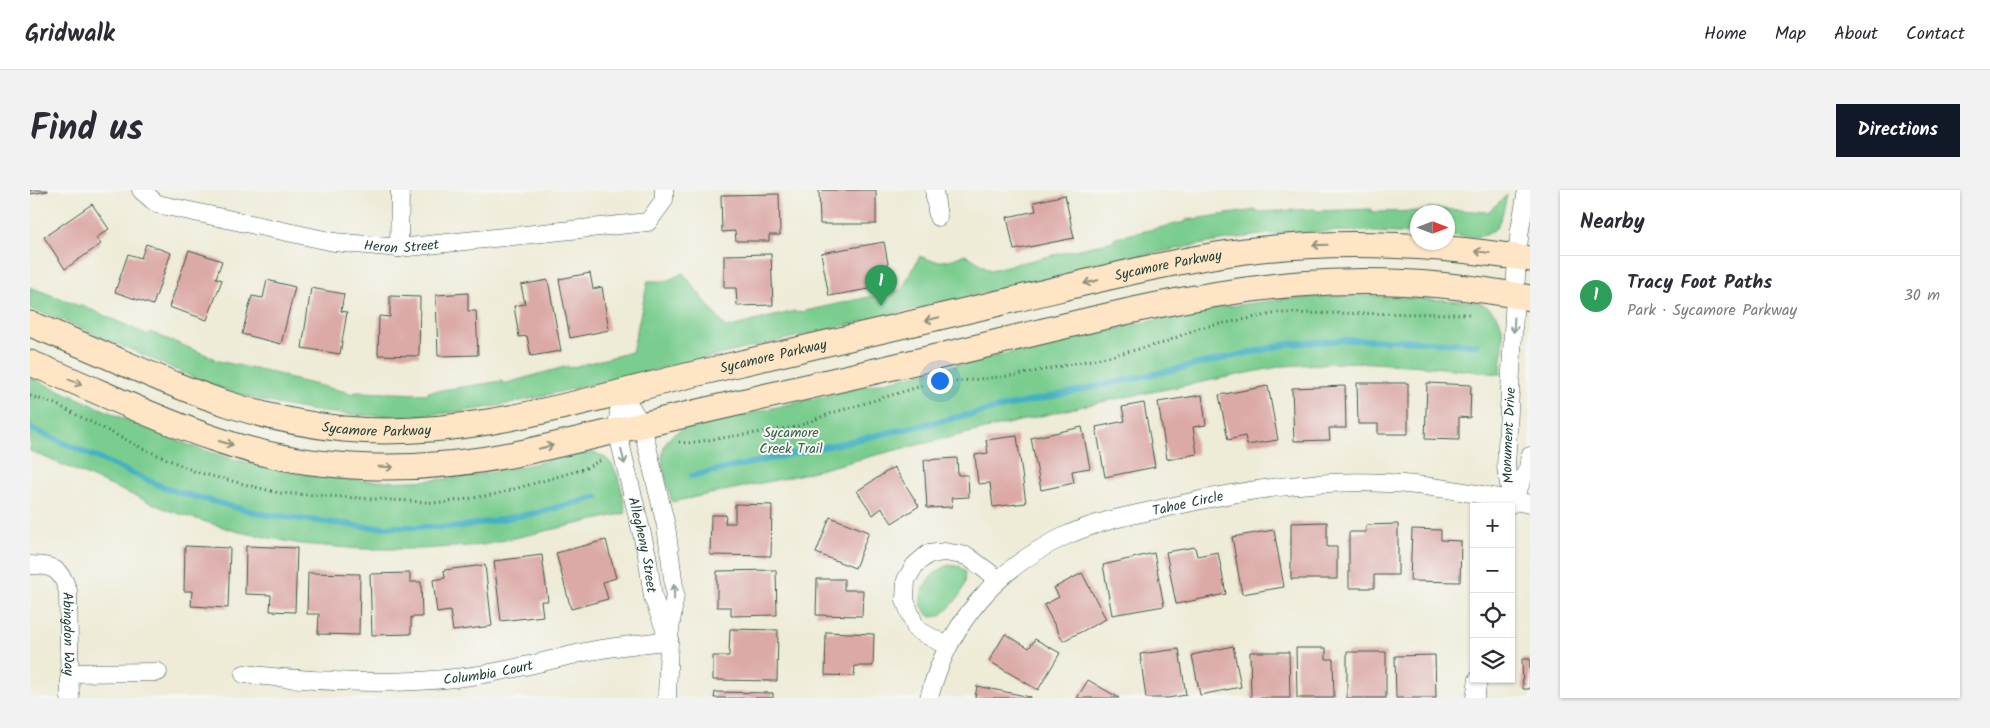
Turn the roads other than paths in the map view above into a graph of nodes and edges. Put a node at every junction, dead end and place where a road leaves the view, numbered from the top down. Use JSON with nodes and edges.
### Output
{"nodes":[{"id":1,"x":141,"y":190,"type":"edge"},
{"id":2,"x":400,"y":190,"type":"edge"},
{"id":3,"x":664,"y":190,"type":"edge"},
{"id":4,"x":934,"y":190,"type":"edge"},
{"id":5,"x":1527,"y":190,"type":"edge"},
{"id":6,"x":938,"y":217,"type":"dead end"},
{"id":7,"x":399,"y":248,"type":"junction"},
{"id":8,"x":1524,"y":258,"type":"edge"},
{"id":9,"x":1523,"y":296,"type":"edge"},
{"id":10,"x":30,"y":324,"type":"edge"},
{"id":11,"x":30,"y":363,"type":"edge"},
{"id":12,"x":620,"y":392,"type":"junction"},
{"id":13,"x":642,"y":425,"type":"junction"},
{"id":14,"x":617,"y":430,"type":"junction"},
{"id":15,"x":1530,"y":456,"type":"edge"},
{"id":16,"x":1505,"y":503,"type":"edge"},
{"id":17,"x":1511,"y":503,"type":"edge"},
{"id":18,"x":1511,"y":503,"type":"edge"},
{"id":19,"x":1515,"y":504,"type":"edge"},
{"id":20,"x":1530,"y":504,"type":"edge"},
{"id":21,"x":30,"y":565,"type":"edge"},
{"id":22,"x":998,"y":579,"type":"junction"},
{"id":23,"x":669,"y":640,"type":"junction"},
{"id":24,"x":947,"y":646,"type":"junction"},
{"id":25,"x":158,"y":672,"type":"dead end"},
{"id":26,"x":70,"y":673,"type":"junction"},
{"id":27,"x":244,"y":674,"type":"dead end"},
{"id":28,"x":1477,"y":683,"type":"edge"},
{"id":29,"x":70,"y":698,"type":"edge"},
{"id":30,"x":667,"y":698,"type":"edge"},
{"id":31,"x":929,"y":698,"type":"edge"},
{"id":32,"x":1475,"y":698,"type":"edge"}],
"edges":[{"from":1,"to":7,"type":"street","name":"Heron Street"},
{"from":2,"to":7,"type":"street"},
{"from":3,"to":7,"type":"street","name":"Heron Street"},
{"from":4,"to":6,"type":"street"},
{"from":5,"to":8,"type":"street","name":"Monument Drive"},
{"from":8,"to":9,"type":"street","name":"Monument Drive"},
{"from":8,"to":12,"type":"main road","name":"Sycamore Parkway","one_way":true},
{"from":9,"to":13,"type":"main road"},
{"from":9,"to":17,"type":"street","name":"Monument Drive","one_way":true},
{"from":10,"to":12,"type":"main road","name":"Sycamore Parkway"},
{"from":11,"to":14,"type":"main road","one_way":true},
{"from":12,"to":13,"type":"street"},
{"from":12,"to":14,"type":"street","name":"Allegheny Street"},
{"from":13,"to":14,"type":"main road"},
{"from":23,"to":13,"type":"street","one_way":true},
{"from":14,"to":23,"type":"street","name":"Allegheny Street","one_way":true},
{"from":15,"to":18,"type":"street","name":"Monument Drive"},
{"from":16,"to":22,"type":"street","name":"Tahoe Circle"},
{"from":19,"to":20,"type":"street","name":"Tahoe Circle"},
{"from":21,"to":26,"type":"street","name":"Abingdon Way"},
{"from":22,"to":24,"type":"street","name":"Tahoe Circle"},
{"from":22,"to":24,"type":"street"},
{"from":23,"to":27,"type":"street","name":"Columbia Court"},
{"from":23,"to":30,"type":"street","name":"Allegheny Street"},
{"from":24,"to":31,"type":"street","name":"Tahoe Circle"},
{"from":25,"to":26,"type":"street"},
{"from":26,"to":29,"type":"street","name":"Abingdon Way"},
{"from":28,"to":32,"type":"street"}]}
